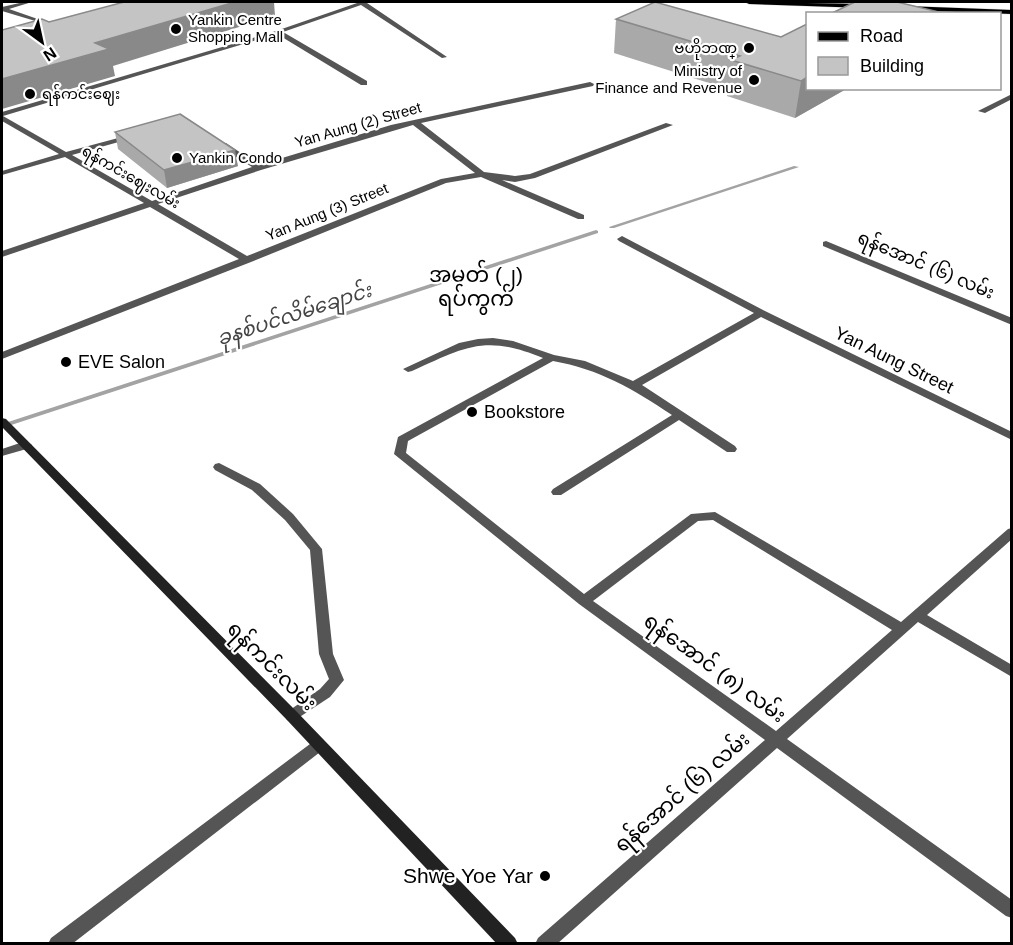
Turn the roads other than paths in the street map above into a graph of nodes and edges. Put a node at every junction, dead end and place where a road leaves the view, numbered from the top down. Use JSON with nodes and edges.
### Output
{"nodes":[{"id":1,"x":29,"y":2,"type":"edge"},
{"id":2,"x":364,"y":2,"type":"edge"},
{"id":3,"x":749,"y":2,"type":"edge"},
{"id":4,"x":794,"y":2,"type":"edge"},
{"id":5,"x":919,"y":5,"type":"edge"},
{"id":6,"x":875,"y":6,"type":"edge"},
{"id":7,"x":898,"y":7,"type":"edge"},
{"id":8,"x":2,"y":9,"type":"edge"},
{"id":9,"x":1011,"y":12,"type":"edge"},
{"id":10,"x":57,"y":28,"type":"joint"},
{"id":11,"x":45,"y":31,"type":"edge"},
{"id":12,"x":278,"y":32,"type":"junction"},
{"id":13,"x":444,"y":57,"type":"dead end"},
{"id":14,"x":364,"y":83,"type":"dead end"},
{"id":15,"x":590,"y":84,"type":"dead end"},
{"id":16,"x":1011,"y":96,"type":"edge"},
{"id":17,"x":982,"y":111,"type":"dead end"},
{"id":18,"x":2,"y":116,"type":"edge"},
{"id":19,"x":414,"y":122,"type":"junction"},
{"id":20,"x":669,"y":125,"type":"dead end"},
{"id":21,"x":144,"y":132,"type":"edge"},
{"id":22,"x":212,"y":137,"type":"edge"},
{"id":23,"x":65,"y":154,"type":"junction"},
{"id":24,"x":258,"y":168,"type":"junction"},
{"id":25,"x":2,"y":173,"type":"edge"},
{"id":26,"x":482,"y":174,"type":"junction"},
{"id":27,"x":149,"y":204,"type":"junction"},
{"id":28,"x":580,"y":217,"type":"dead end"},
{"id":29,"x":622,"y":239,"type":"dead end"},
{"id":30,"x":826,"y":244,"type":"dead end"},
{"id":31,"x":2,"y":254,"type":"edge"},
{"id":32,"x":248,"y":260,"type":"junction"},
{"id":33,"x":761,"y":313,"type":"junction"},
{"id":34,"x":1011,"y":322,"type":"edge"},
{"id":35,"x":2,"y":356,"type":"edge"},
{"id":36,"x":551,"y":358,"type":"junction"},
{"id":37,"x":408,"y":369,"type":"dead end"},
{"id":38,"x":634,"y":385,"type":"junction"},
{"id":39,"x":679,"y":416,"type":"junction"},
{"id":40,"x":5,"y":424,"type":"edge"},
{"id":41,"x":1011,"y":437,"type":"edge"},
{"id":42,"x":26,"y":445,"type":"junction"},
{"id":43,"x":730,"y":449,"type":"dead end"},
{"id":44,"x":2,"y":453,"type":"edge"},
{"id":45,"x":219,"y":467,"type":"dead end"},
{"id":46,"x":557,"y":492,"type":"dead end"},
{"id":47,"x":1011,"y":532,"type":"edge"},
{"id":48,"x":584,"y":602,"type":"junction"},
{"id":49,"x":917,"y":615,"type":"junction"},
{"id":50,"x":901,"y":629,"type":"junction"},
{"id":51,"x":1011,"y":672,"type":"edge"},
{"id":52,"x":292,"y":716,"type":"junction"},
{"id":53,"x":776,"y":740,"type":"junction"},
{"id":54,"x":320,"y":745,"type":"junction"},
{"id":55,"x":1011,"y":910,"type":"edge"},
{"id":56,"x":57,"y":944,"type":"edge"},
{"id":57,"x":509,"y":944,"type":"edge"},
{"id":58,"x":544,"y":944,"type":"edge"}],
"edges":[{"from":1,"to":8,"type":"street"},
{"from":2,"to":12,"type":"street"},
{"from":2,"to":13,"type":"street"},
{"from":3,"to":4,"type":"main road"},
{"from":4,"to":6,"type":"main road"},
{"from":5,"to":7,"type":"main road"},
{"from":5,"to":9,"type":"main road"},
{"from":8,"to":10,"type":"street"},
{"from":10,"to":11,"type":"main road"},
{"from":12,"to":14,"type":"street"},
{"from":12,"to":18,"type":"street"},
{"from":15,"to":19,"type":"street","name":"Yan Aung (2) Street"},
{"from":16,"to":17,"type":"street"},
{"from":18,"to":23,"type":"street","name":"ရန်ကင်းဈေးလမ်း"},
{"from":19,"to":24,"type":"street","name":"Yan Aung (2) Street"},
{"from":19,"to":26,"type":"street"},
{"from":20,"to":26,"type":"street","name":"Yan Aung (3) Street"},
{"from":21,"to":23,"type":"street"},
{"from":22,"to":24,"type":"street"},
{"from":23,"to":25,"type":"street"},
{"from":23,"to":27,"type":"street","name":"ရန်ကင်းဈေးလမ်း"},
{"from":24,"to":27,"type":"street","name":"Yan Aung (2) Street"},
{"from":26,"to":28,"type":"street"},
{"from":26,"to":32,"type":"street","name":"Yan Aung (3) Street"},
{"from":27,"to":31,"type":"street","name":"Yan Aung (2) Street"},
{"from":27,"to":32,"type":"street","name":"ရန်ကင်းဈေးလမ်း"},
{"from":29,"to":33,"type":"street","name":"Yan Aung Street"},
{"from":30,"to":34,"type":"street","name":"ရန်အောင် (၆) လမ်း"},
{"from":32,"to":35,"type":"street","name":"Yan Aung (3) Street"},
{"from":33,"to":38,"type":"street"},
{"from":33,"to":41,"type":"street","name":"Yan Aung Street"},
{"from":36,"to":37,"type":"street"},
{"from":36,"to":38,"type":"street"},
{"from":36,"to":48,"type":"street","name":"ရန်အောင် (၈) လမ်း"},
{"from":38,"to":39,"type":"street"},
{"from":39,"to":43,"type":"street"},
{"from":39,"to":46,"type":"street"},
{"from":40,"to":42,"type":"main road","name":"ရန်ကင်းလမ်း"},
{"from":42,"to":44,"type":"street"},
{"from":42,"to":52,"type":"main road","name":"ရန်ကင်းလမ်း"},
{"from":45,"to":52,"type":"street"},
{"from":47,"to":49,"type":"street","name":"ရန်အောင် (၆) လမ်း"},
{"from":48,"to":50,"type":"street"},
{"from":48,"to":53,"type":"street","name":"ရန်အောင် (၈) လမ်း"},
{"from":49,"to":50,"type":"street","name":"ရန်အောင် (၆) လမ်း"},
{"from":49,"to":51,"type":"street"},
{"from":50,"to":53,"type":"street","name":"ရန်အောင် (၆) လမ်း"},
{"from":52,"to":54,"type":"main road","name":"ရန်ကင်းလမ်း"},
{"from":53,"to":55,"type":"street","name":"ရန်အောင် (၈) လမ်း"},
{"from":53,"to":58,"type":"street","name":"ရန်အောင် (၆) လမ်း"},
{"from":54,"to":56,"type":"street"},
{"from":54,"to":57,"type":"main road","name":"ရန်ကင်းလမ်း"}]}
